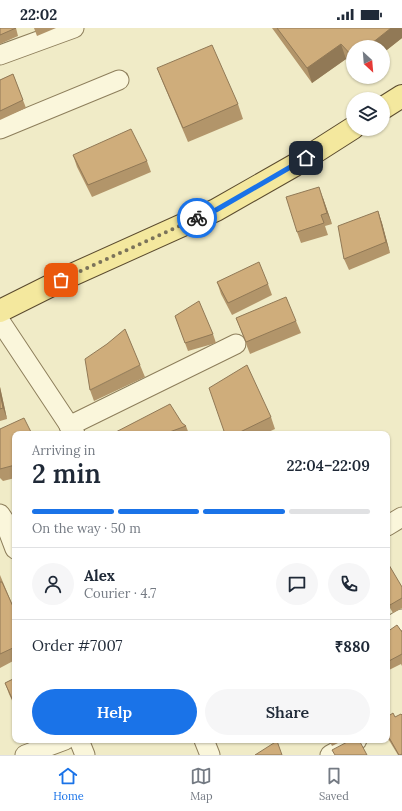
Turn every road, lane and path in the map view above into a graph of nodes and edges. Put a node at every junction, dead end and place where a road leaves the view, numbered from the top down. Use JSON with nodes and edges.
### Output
{"nodes":[{"id":1,"x":74,"y":28,"type":"edge"},
{"id":2,"x":0,"y":55,"type":"edge"},
{"id":3,"x":119,"y":80,"type":"dead end"},
{"id":4,"x":402,"y":96,"type":"edge"},
{"id":5,"x":390,"y":104,"type":"edge"},
{"id":6,"x":0,"y":128,"type":"edge"},
{"id":7,"x":346,"y":132,"type":"edge"},
{"id":8,"x":0,"y":311,"type":"edge"},
{"id":9,"x":0,"y":321,"type":"edge"},
{"id":10,"x":236,"y":344,"type":"dead end"},
{"id":11,"x":72,"y":430,"type":"edge"},
{"id":12,"x":0,"y":514,"type":"edge"},
{"id":13,"x":402,"y":517,"type":"edge"},
{"id":14,"x":390,"y":524,"type":"edge"},
{"id":15,"x":12,"y":541,"type":"edge"},
{"id":16,"x":402,"y":619,"type":"edge"},
{"id":17,"x":390,"y":626,"type":"edge"},
{"id":18,"x":57,"y":743,"type":"edge"},
{"id":19,"x":80,"y":743,"type":"edge"},
{"id":20,"x":205,"y":743,"type":"edge"},
{"id":21,"x":352,"y":743,"type":"edge"},
{"id":22,"x":24,"y":755,"type":"edge"},
{"id":23,"x":85,"y":755,"type":"edge"},
{"id":24,"x":210,"y":755,"type":"edge"},
{"id":25,"x":330,"y":755,"type":"edge"}],
"edges":[{"from":1,"to":2,"type":"street"},
{"from":3,"to":6,"type":"street"},
{"from":4,"to":5,"type":"main road"},
{"from":7,"to":8,"type":"main road"},
{"from":9,"to":11,"type":"street"},
{"from":10,"to":11,"type":"street"},
{"from":12,"to":15,"type":"street"},
{"from":13,"to":14,"type":"street"},
{"from":16,"to":17,"type":"street"},
{"from":18,"to":22,"type":"street"},
{"from":19,"to":23,"type":"street"},
{"from":20,"to":24,"type":"street"},
{"from":21,"to":25,"type":"street"}]}
